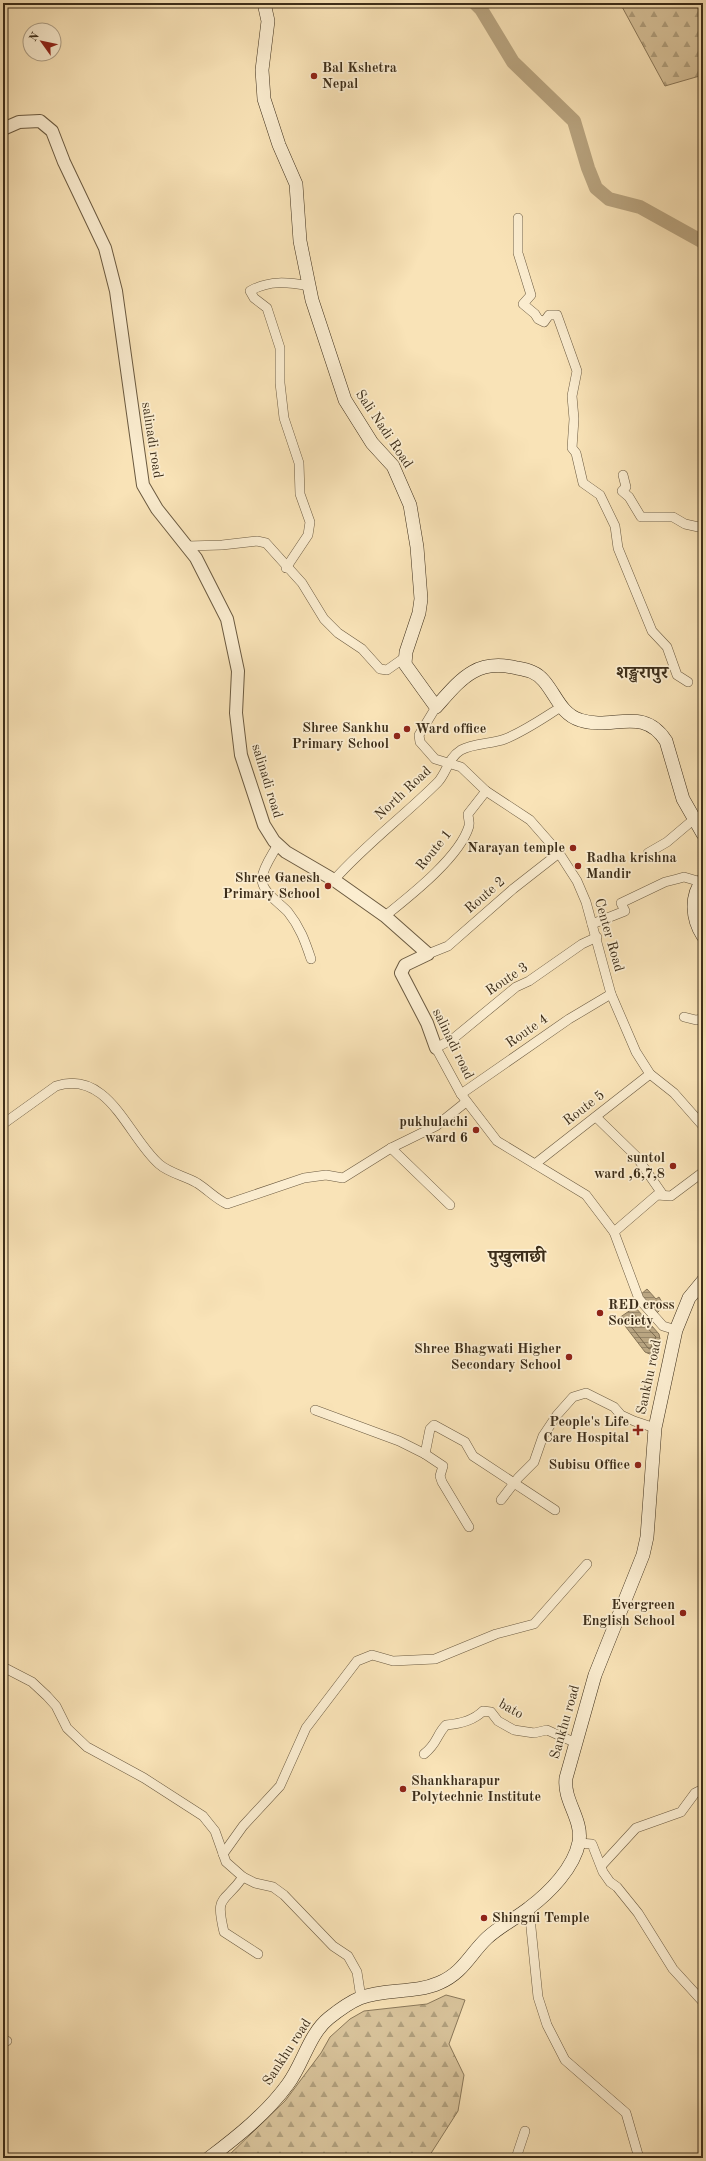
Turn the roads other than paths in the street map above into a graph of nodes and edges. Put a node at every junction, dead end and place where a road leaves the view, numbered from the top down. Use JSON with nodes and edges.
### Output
{"nodes":[{"id":1,"x":264,"y":3,"type":"edge"},
{"id":2,"x":3,"y":129,"type":"edge"},
{"id":3,"x":518,"y":218,"type":"dead end"},
{"id":4,"x":309,"y":286,"type":"junction"},
{"id":5,"x":623,"y":475,"type":"dead end"},
{"id":6,"x":703,"y":528,"type":"edge"},
{"id":7,"x":188,"y":546,"type":"junction"},
{"id":8,"x":286,"y":568,"type":"junction"},
{"id":9,"x":404,"y":658,"type":"junction"},
{"id":10,"x":688,"y":682,"type":"dead end"},
{"id":11,"x":561,"y":707,"type":"junction"},
{"id":12,"x":436,"y":708,"type":"junction"},
{"id":13,"x":448,"y":762,"type":"junction"},
{"id":14,"x":486,"y":790,"type":"junction"},
{"id":15,"x":693,"y":820,"type":"junction"},
{"id":16,"x":703,"y":834,"type":"edge"},
{"id":17,"x":278,"y":844,"type":"junction"},
{"id":18,"x":558,"y":853,"type":"junction"},
{"id":19,"x":648,"y":853,"type":"dead end"},
{"id":20,"x":334,"y":880,"type":"junction"},
{"id":21,"x":702,"y":881,"type":"edge"},
{"id":22,"x":385,"y":916,"type":"junction"},
{"id":23,"x":592,"y":924,"type":"junction"},
{"id":24,"x":703,"y":936,"type":"edge"},
{"id":25,"x":597,"y":937,"type":"junction"},
{"id":26,"x":428,"y":954,"type":"junction"},
{"id":27,"x":311,"y":959,"type":"dead end"},
{"id":28,"x":611,"y":994,"type":"junction"},
{"id":29,"x":684,"y":1017,"type":"dead end"},
{"id":30,"x":703,"y":1019,"type":"edge"},
{"id":31,"x":436,"y":1048,"type":"junction"},
{"id":32,"x":650,"y":1074,"type":"junction"},
{"id":33,"x":463,"y":1098,"type":"junction"},
{"id":34,"x":596,"y":1117,"type":"junction"},
{"id":35,"x":3,"y":1124,"type":"edge"},
{"id":36,"x":703,"y":1126,"type":"edge"},
{"id":37,"x":391,"y":1148,"type":"junction"},
{"id":38,"x":535,"y":1164,"type":"junction"},
{"id":39,"x":703,"y":1172,"type":"edge"},
{"id":40,"x":663,"y":1195,"type":"junction"},
{"id":41,"x":450,"y":1205,"type":"dead end"},
{"id":42,"x":614,"y":1232,"type":"junction"},
{"id":43,"x":703,"y":1280,"type":"edge"},
{"id":44,"x":676,"y":1330,"type":"junction"},
{"id":45,"x":315,"y":1410,"type":"dead end"},
{"id":46,"x":655,"y":1428,"type":"junction"},
{"id":47,"x":425,"y":1454,"type":"junction"},
{"id":48,"x":513,"y":1484,"type":"junction"},
{"id":49,"x":501,"y":1500,"type":"dead end"},
{"id":50,"x":555,"y":1510,"type":"dead end"},
{"id":51,"x":469,"y":1526,"type":"dead end"},
{"id":52,"x":587,"y":1564,"type":"dead end"},
{"id":53,"x":3,"y":1667,"type":"edge"},
{"id":54,"x":576,"y":1743,"type":"junction"},
{"id":55,"x":424,"y":1754,"type":"dead end"},
{"id":56,"x":703,"y":1792,"type":"edge"},
{"id":57,"x":579,"y":1842,"type":"junction"},
{"id":58,"x":223,"y":1854,"type":"junction"},
{"id":59,"x":602,"y":1866,"type":"junction"},
{"id":60,"x":243,"y":1877,"type":"junction"},
{"id":61,"x":529,"y":1908,"type":"junction"},
{"id":62,"x":258,"y":1954,"type":"dead end"},
{"id":63,"x":360,"y":1998,"type":"junction"},
{"id":64,"x":703,"y":2002,"type":"edge"},
{"id":65,"x":525,"y":2131,"type":"dead end"},
{"id":66,"x":208,"y":2158,"type":"edge"},
{"id":67,"x":516,"y":2158,"type":"edge"},
{"id":68,"x":640,"y":2158,"type":"edge"}],
"edges":[{"from":1,"to":4,"type":"main road","name":"Sali Nadi Road"},
{"from":2,"to":7,"type":"street","name":"salinadi road"},
{"from":3,"to":10,"type":"street"},
{"from":4,"to":8,"type":"street"},
{"from":4,"to":9,"type":"main road","name":"Sali Nadi Road"},
{"from":5,"to":6,"type":"street"},
{"from":7,"to":8,"type":"street"},
{"from":7,"to":17,"type":"street","name":"salinadi road"},
{"from":8,"to":9,"type":"street"},
{"from":9,"to":12,"type":"main road"},
{"from":11,"to":12,"type":"main road"},
{"from":11,"to":13,"type":"street","name":"North Road"},
{"from":11,"to":15,"type":"main road"},
{"from":12,"to":13,"type":"street","name":"Center Road"},
{"from":13,"to":14,"type":"street","name":"Center Road"},
{"from":13,"to":20,"type":"street","name":"North Road"},
{"from":14,"to":18,"type":"street","name":"Center Road"},
{"from":14,"to":22,"type":"street","name":"Route 1"},
{"from":15,"to":16,"type":"main road"},
{"from":15,"to":19,"type":"street"},
{"from":17,"to":20,"type":"street","name":"salinadi road"},
{"from":17,"to":27,"type":"street"},
{"from":18,"to":23,"type":"street","name":"Center Road"},
{"from":18,"to":26,"type":"street","name":"Route 2"},
{"from":20,"to":22,"type":"street","name":"salinadi road"},
{"from":21,"to":23,"type":"street"},
{"from":21,"to":24,"type":"main road"},
{"from":22,"to":26,"type":"street","name":"salinadi road"},
{"from":23,"to":25,"type":"street","name":"Center Road"},
{"from":25,"to":28,"type":"street","name":"Center Road"},
{"from":25,"to":31,"type":"street","name":"Route 3"},
{"from":26,"to":31,"type":"street","name":"salinadi road"},
{"from":28,"to":32,"type":"street","name":"Center Road"},
{"from":28,"to":33,"type":"street","name":"Route 4"},
{"from":29,"to":30,"type":"street"},
{"from":31,"to":33,"type":"street","name":"salinadi road"},
{"from":32,"to":34,"type":"street","name":"Route 5"},
{"from":32,"to":36,"type":"street","name":"Center Road"},
{"from":33,"to":37,"type":"street","name":"Route 4"},
{"from":33,"to":38,"type":"street","name":"salinadi road"},
{"from":34,"to":38,"type":"street","name":"Route 5"},
{"from":34,"to":40,"type":"street"},
{"from":35,"to":37,"type":"street","name":"Route 4"},
{"from":37,"to":41,"type":"street"},
{"from":38,"to":42,"type":"street","name":"salinadi road"},
{"from":39,"to":40,"type":"street"},
{"from":40,"to":42,"type":"street"},
{"from":42,"to":44,"type":"street","name":"salinadi road"},
{"from":43,"to":44,"type":"main road","name":"Sankhu road"},
{"from":44,"to":46,"type":"main road","name":"Sankhu road"},
{"from":45,"to":47,"type":"street"},
{"from":46,"to":48,"type":"street"},
{"from":46,"to":54,"type":"main road","name":"Sankhu road"},
{"from":47,"to":48,"type":"street"},
{"from":47,"to":51,"type":"street"},
{"from":48,"to":49,"type":"street"},
{"from":48,"to":50,"type":"street"},
{"from":52,"to":58,"type":"street"},
{"from":53,"to":58,"type":"street"},
{"from":54,"to":55,"type":"street","name":"bato"},
{"from":54,"to":57,"type":"main road","name":"Sankhu road"},
{"from":56,"to":59,"type":"street"},
{"from":57,"to":59,"type":"street"},
{"from":57,"to":61,"type":"main road","name":"Sankhu road"},
{"from":58,"to":60,"type":"street"},
{"from":59,"to":64,"type":"street"},
{"from":60,"to":62,"type":"street"},
{"from":60,"to":63,"type":"street"},
{"from":61,"to":63,"type":"main road","name":"Sankhu road"},
{"from":61,"to":68,"type":"street"},
{"from":63,"to":66,"type":"main road","name":"Sankhu road"},
{"from":65,"to":67,"type":"street"}]}
